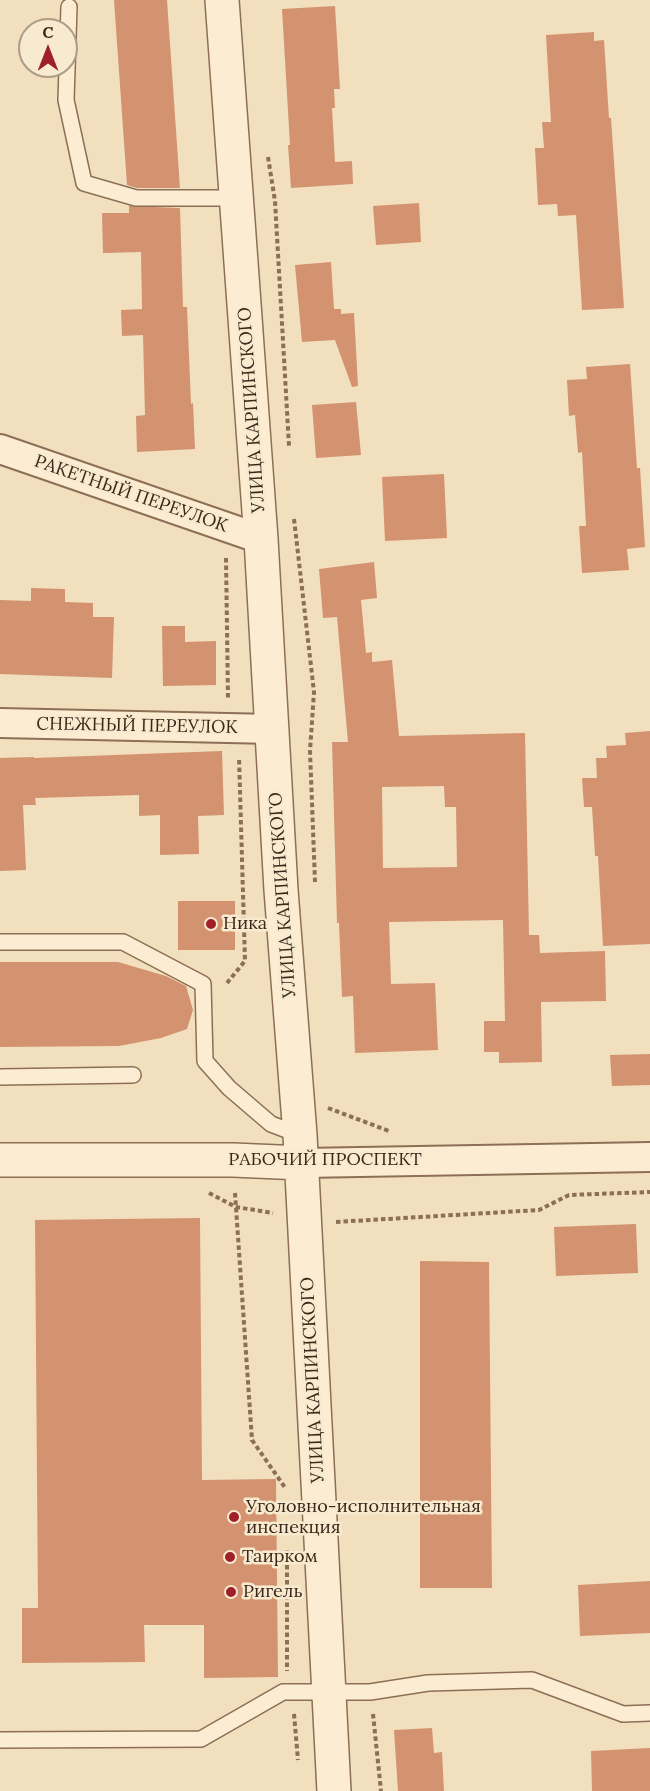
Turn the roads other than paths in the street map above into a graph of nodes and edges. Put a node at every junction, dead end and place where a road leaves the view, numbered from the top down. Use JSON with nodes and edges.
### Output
{"nodes":[{"id":1,"x":222,"y":0,"type":"edge"},
{"id":2,"x":69,"y":7,"type":"dead end"},
{"id":3,"x":236,"y":198,"type":"junction"},
{"id":4,"x":0,"y":449,"type":"edge"},
{"id":5,"x":249,"y":535,"type":"junction"},
{"id":6,"x":0,"y":723,"type":"edge"},
{"id":7,"x":273,"y":729,"type":"junction"},
{"id":8,"x":0,"y":942,"type":"edge"},
{"id":9,"x":133,"y":1075,"type":"dead end"},
{"id":10,"x":0,"y":1077,"type":"edge"},
{"id":11,"x":301,"y":1149,"type":"junction"},
{"id":12,"x":650,"y":1157,"type":"edge"},
{"id":13,"x":0,"y":1160,"type":"edge"},
{"id":14,"x":328,"y":1693,"type":"junction"},
{"id":15,"x":650,"y":1713,"type":"edge"},
{"id":16,"x":0,"y":1740,"type":"edge"},
{"id":17,"x":334,"y":1791,"type":"edge"}],
"edges":[{"from":1,"to":3,"type":"street","name":"УЛИЦА КАРПИНСКОГО"},
{"from":2,"to":3,"type":"lane"},
{"from":3,"to":5,"type":"street","name":"УЛИЦА КАРПИНСКОГО"},
{"from":4,"to":5,"type":"street","name":"РАКЕТНЫЙ ПЕРЕУЛОК"},
{"from":5,"to":7,"type":"street","name":"УЛИЦА КАРПИНСКОГО"},
{"from":6,"to":7,"type":"street","name":"СНЕЖНЫЙ ПЕРЕУЛОК"},
{"from":7,"to":11,"type":"street","name":"УЛИЦА КАРПИНСКОГО"},
{"from":8,"to":11,"type":"lane"},
{"from":9,"to":10,"type":"lane"},
{"from":11,"to":12,"type":"street","name":"РАБОЧИЙ ПРОСПЕКТ"},
{"from":11,"to":13,"type":"street","name":"РАБОЧИЙ ПРОСПЕКТ"},
{"from":11,"to":14,"type":"street","name":"УЛИЦА КАРПИНСКОГО"},
{"from":14,"to":15,"type":"lane"},
{"from":14,"to":16,"type":"lane"},
{"from":14,"to":17,"type":"street","name":"УЛИЦА КАРПИНСКОГО"}]}
